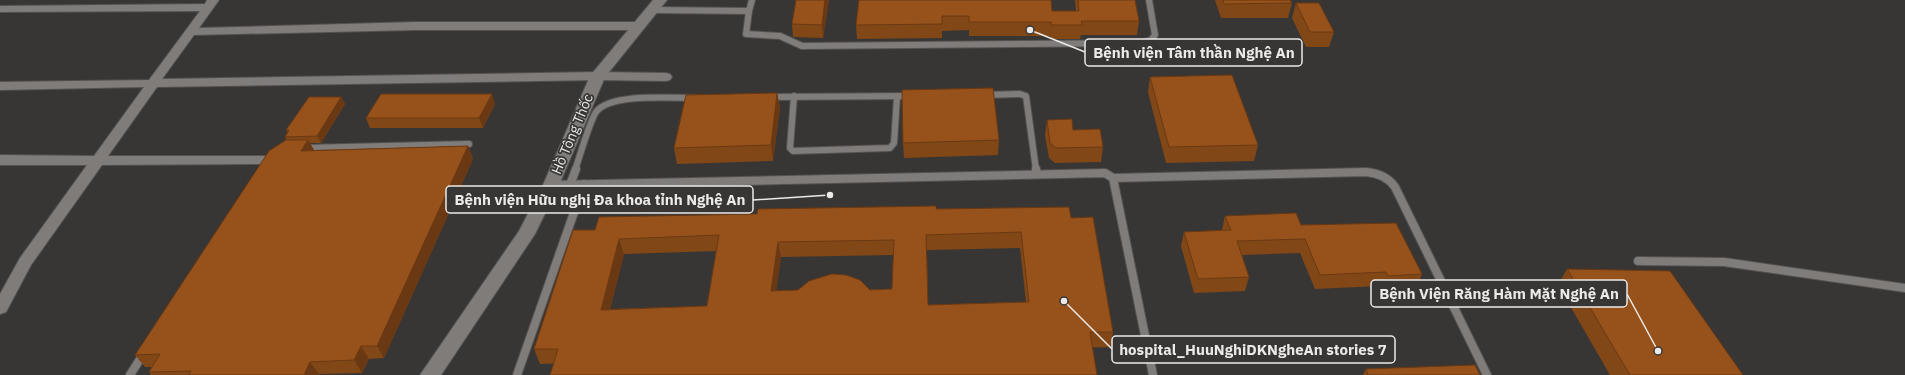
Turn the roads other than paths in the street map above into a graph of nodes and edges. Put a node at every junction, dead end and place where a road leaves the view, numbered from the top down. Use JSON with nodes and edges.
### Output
{"nodes":[{"id":1,"x":752,"y":0,"type":"edge"},
{"id":2,"x":1149,"y":0,"type":"edge"},
{"id":3,"x":210,"y":4,"type":"edge"},
{"id":4,"x":656,"y":5,"type":"edge"},
{"id":5,"x":0,"y":9,"type":"edge"},
{"id":6,"x":749,"y":11,"type":"junction"},
{"id":7,"x":640,"y":26,"type":"junction"},
{"id":8,"x":191,"y":32,"type":"junction"},
{"id":9,"x":598,"y":76,"type":"junction"},
{"id":10,"x":666,"y":77,"type":"dead end"},
{"id":11,"x":154,"y":83,"type":"junction"},
{"id":12,"x":0,"y":86,"type":"edge"},
{"id":13,"x":974,"y":95,"type":"edge"},
{"id":14,"x":794,"y":96,"type":"junction"},
{"id":15,"x":920,"y":96,"type":"edge"},
{"id":16,"x":762,"y":97,"type":"edge"},
{"id":17,"x":897,"y":97,"type":"junction"},
{"id":18,"x":700,"y":98,"type":"edge"},
{"id":19,"x":469,"y":144,"type":"dead end"},
{"id":20,"x":300,"y":148,"type":"edge"},
{"id":21,"x":97,"y":159,"type":"junction"},
{"id":22,"x":0,"y":160,"type":"edge"},
{"id":23,"x":270,"y":161,"type":"edge"},
{"id":24,"x":1037,"y":174,"type":"junction"},
{"id":25,"x":1113,"y":178,"type":"junction"},
{"id":26,"x":584,"y":184,"type":"junction"},
{"id":27,"x":551,"y":185,"type":"junction"},
{"id":28,"x":570,"y":185,"type":"junction"},
{"id":29,"x":1638,"y":261,"type":"dead end"},
{"id":30,"x":1905,"y":288,"type":"edge"},
{"id":31,"x":0,"y":308,"type":"edge"},
{"id":32,"x":150,"y":343,"type":"edge"},
{"id":33,"x":130,"y":375,"type":"edge"},
{"id":34,"x":430,"y":375,"type":"edge"},
{"id":35,"x":517,"y":375,"type":"edge"},
{"id":36,"x":1153,"y":375,"type":"edge"},
{"id":37,"x":1487,"y":375,"type":"edge"}],
"edges":[{"from":1,"to":6,"type":"lane"},
{"from":2,"to":6,"type":"lane"},
{"from":3,"to":5,"type":"street"},
{"from":3,"to":8,"type":"street"},
{"from":4,"to":6,"type":"lane"},
{"from":4,"to":7,"type":"street","name":"Hồ Tông Thốc"},
{"from":7,"to":8,"type":"street"},
{"from":7,"to":9,"type":"street","name":"Hồ Tông Thốc"},
{"from":8,"to":11,"type":"street"},
{"from":9,"to":10,"type":"street"},
{"from":9,"to":11,"type":"street"},
{"from":9,"to":27,"type":"street","name":"Hồ Tông Thốc"},
{"from":11,"to":12,"type":"street"},
{"from":11,"to":21,"type":"street"},
{"from":13,"to":24,"type":"lane"},
{"from":14,"to":16,"type":"lane"},
{"from":14,"to":17,"type":"lane"},
{"from":14,"to":17,"type":"lane"},
{"from":15,"to":17,"type":"lane"},
{"from":18,"to":28,"type":"lane"},
{"from":19,"to":20,"type":"lane"},
{"from":21,"to":22,"type":"street"},
{"from":21,"to":23,"type":"street"},
{"from":21,"to":31,"type":"street"},
{"from":24,"to":25,"type":"lane"},
{"from":24,"to":26,"type":"lane"},
{"from":25,"to":36,"type":"lane"},
{"from":25,"to":37,"type":"lane"},
{"from":26,"to":28,"type":"lane"},
{"from":26,"to":35,"type":"lane"},
{"from":27,"to":28,"type":"lane"},
{"from":27,"to":34,"type":"street","name":"Hồ Tông Thốc"},
{"from":29,"to":30,"type":"lane"},
{"from":32,"to":33,"type":"lane"}]}
